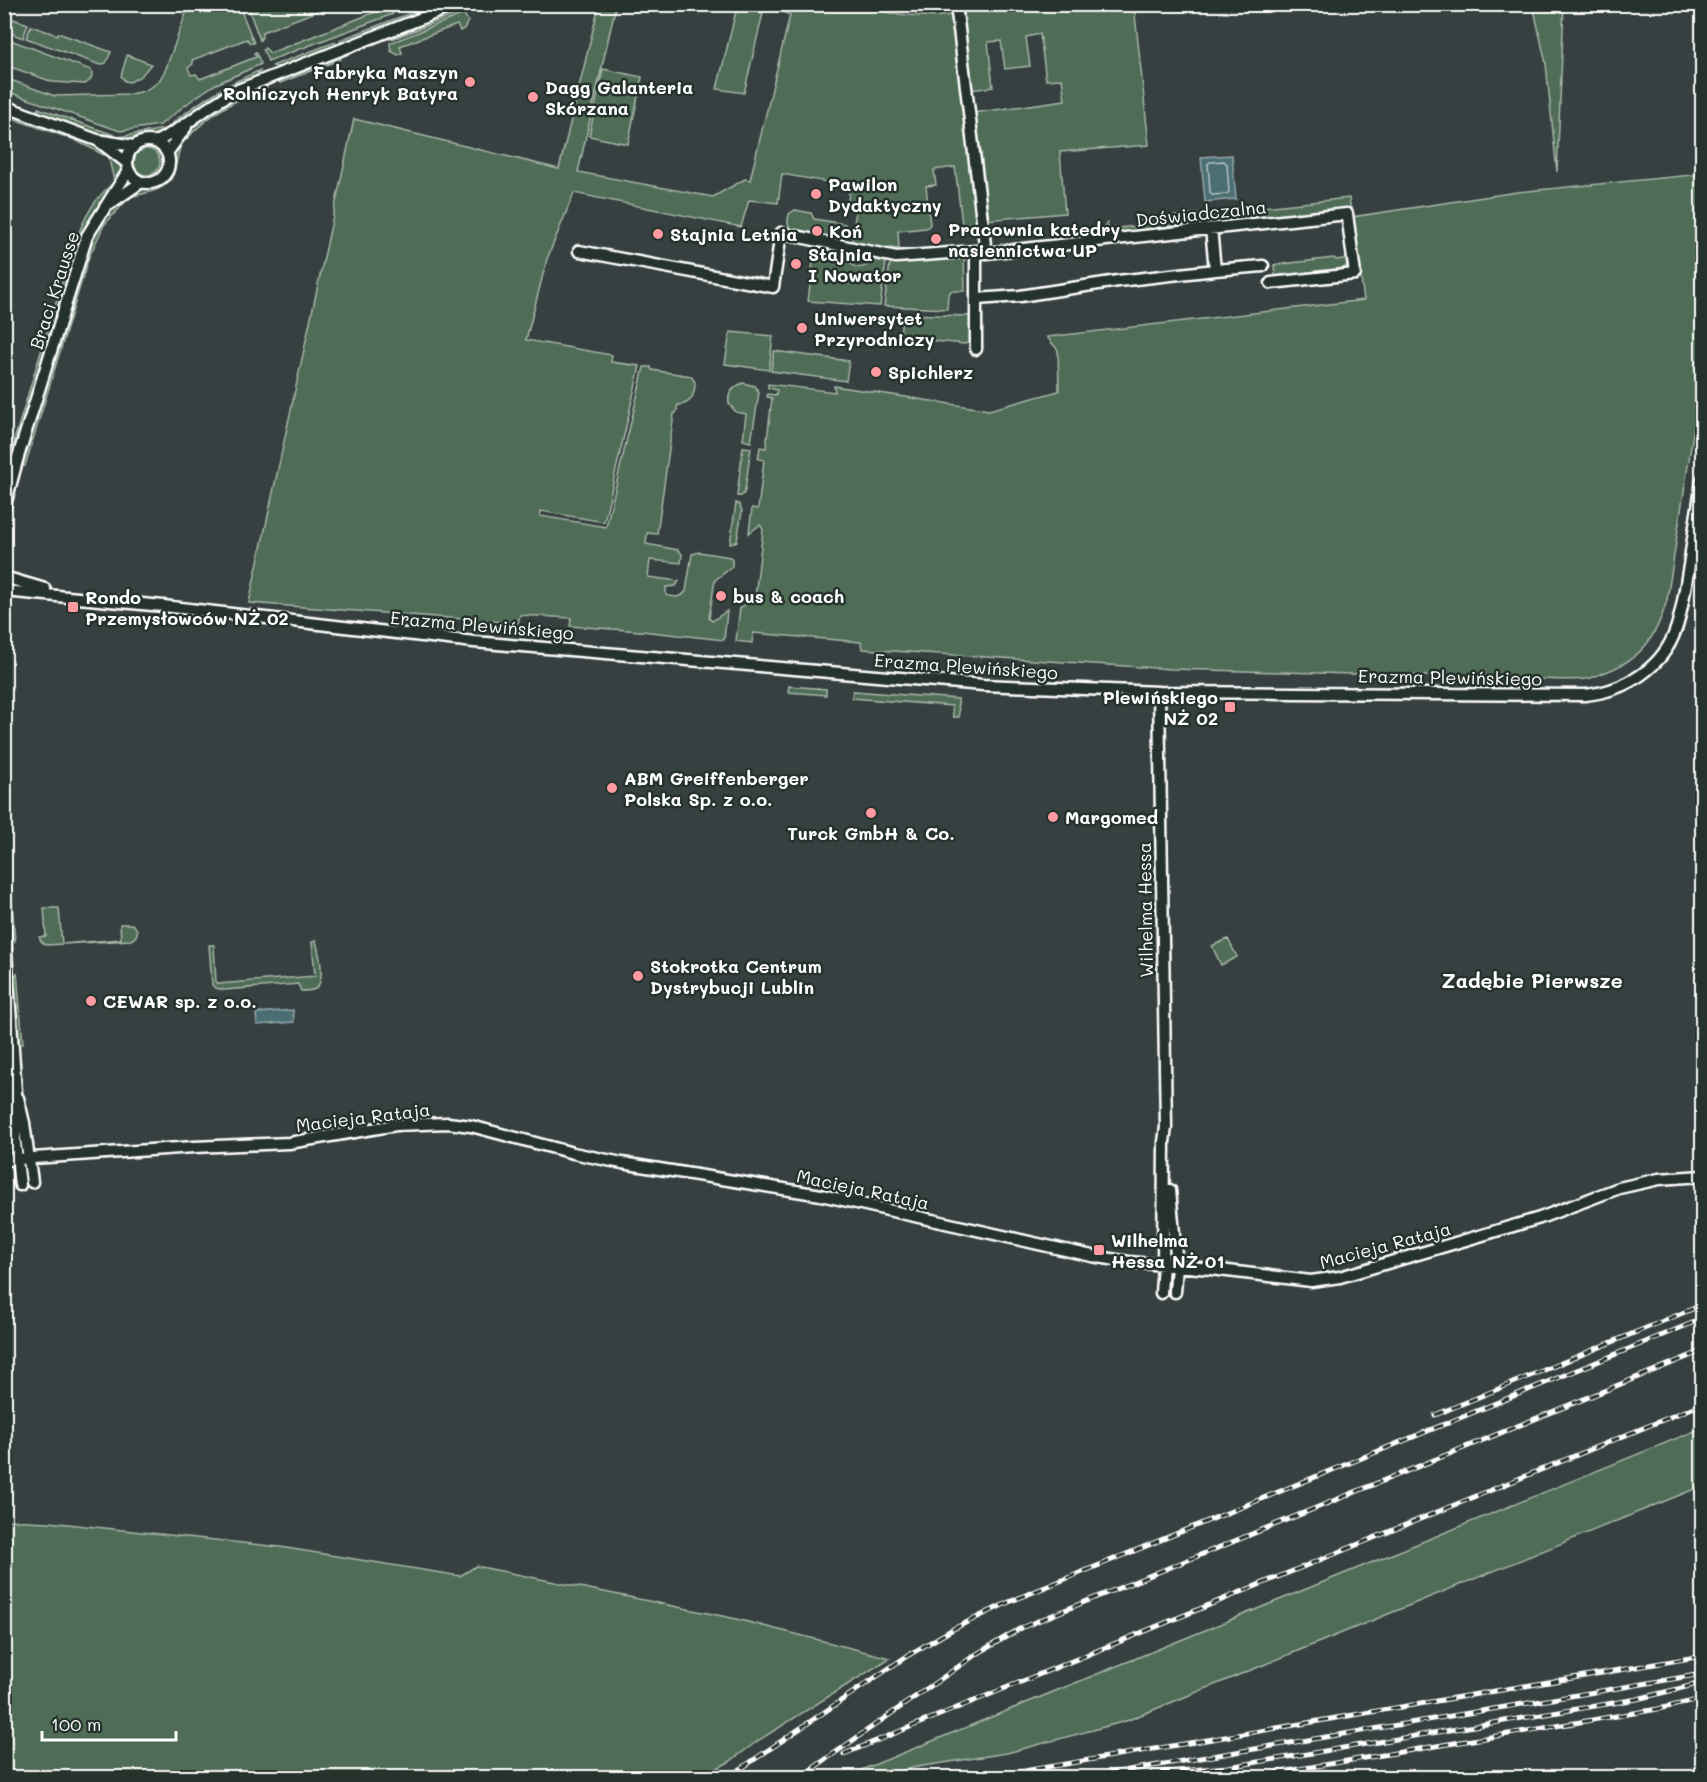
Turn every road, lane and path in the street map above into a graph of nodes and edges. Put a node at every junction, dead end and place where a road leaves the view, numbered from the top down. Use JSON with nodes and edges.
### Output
{"nodes":[{"id":1,"x":458,"y":4,"type":"edge"},
{"id":2,"x":910,"y":4,"type":"edge"},
{"id":3,"x":940,"y":4,"type":"edge"},
{"id":4,"x":956,"y":4,"type":"edge"},
{"id":5,"x":4,"y":106,"type":"edge"},
{"id":6,"x":189,"y":122,"type":"junction"},
{"id":7,"x":97,"y":140,"type":"junction"},
{"id":8,"x":155,"y":142,"type":"junction"},
{"id":9,"x":134,"y":146,"type":"junction"},
{"id":10,"x":167,"y":153,"type":"junction"},
{"id":11,"x":127,"y":167,"type":"junction"},
{"id":12,"x":140,"y":183,"type":"junction"},
{"id":13,"x":106,"y":207,"type":"junction"},
{"id":14,"x":1211,"y":228,"type":"junction"},
{"id":15,"x":579,"y":252,"type":"dead end"},
{"id":16,"x":981,"y":252,"type":"junction"},
{"id":17,"x":1263,"y":266,"type":"dead end"},
{"id":18,"x":1215,"y":270,"type":"junction"},
{"id":19,"x":1271,"y":283,"type":"dead end"},
{"id":20,"x":976,"y":299,"type":"junction"},
{"id":21,"x":976,"y":349,"type":"dead end"},
{"id":22,"x":1702,"y":480,"type":"edge"},
{"id":23,"x":6,"y":495,"type":"edge"},
{"id":24,"x":4,"y":509,"type":"edge"},
{"id":25,"x":4,"y":577,"type":"edge"},
{"id":26,"x":4,"y":591,"type":"edge"},
{"id":27,"x":77,"y":597,"type":"junction"},
{"id":28,"x":1159,"y":692,"type":"junction"},
{"id":29,"x":4,"y":923,"type":"edge"},
{"id":30,"x":16,"y":1092,"type":"junction"},
{"id":31,"x":1166,"y":1127,"type":"junction"},
{"id":32,"x":29,"y":1158,"type":"junction"},
{"id":33,"x":16,"y":1159,"type":"junction"},
{"id":34,"x":4,"y":1160,"type":"edge"},
{"id":35,"x":1702,"y":1176,"type":"edge"},
{"id":36,"x":32,"y":1182,"type":"dead end"},
{"id":37,"x":20,"y":1185,"type":"dead end"},
{"id":38,"x":1164,"y":1265,"type":"junction"},
{"id":39,"x":1177,"y":1266,"type":"junction"},
{"id":40,"x":1175,"y":1292,"type":"dead end"},
{"id":41,"x":1161,"y":1293,"type":"dead end"}],
"edges":[{"from":1,"to":6,"type":"street"},
{"from":2,"to":3,"type":"street"},
{"from":4,"to":16,"type":"street"},
{"from":5,"to":7,"type":"street"},
{"from":6,"to":8,"type":"street"},
{"from":6,"to":10,"type":"street"},
{"from":7,"to":9,"type":"street"},
{"from":7,"to":11,"type":"street"},
{"from":8,"to":9,"type":"street"},
{"from":8,"to":10,"type":"street"},
{"from":9,"to":11,"type":"street"},
{"from":10,"to":12,"type":"street"},
{"from":11,"to":12,"type":"street"},
{"from":11,"to":13,"type":"street","name":"Braci Krausse"},
{"from":12,"to":13,"type":"street","name":"Braci Krausse"},
{"from":13,"to":23,"type":"street","name":"Braci Krausse"},
{"from":14,"to":16,"type":"street","name":"Doświadczalna"},
{"from":14,"to":18,"type":"street"},
{"from":14,"to":19,"type":"street","name":"Doświadczalna"},
{"from":15,"to":16,"type":"street","name":"Doświadczalna"},
{"from":16,"to":20,"type":"street"},
{"from":17,"to":18,"type":"street"},
{"from":18,"to":20,"type":"street"},
{"from":20,"to":21,"type":"street"},
{"from":22,"to":28,"type":"street","name":"Erazma Plewińskiego"},
{"from":23,"to":24,"type":"street","name":"Braci Krausse"},
{"from":25,"to":27,"type":"street","name":"Erazma Plewińskiego"},
{"from":26,"to":27,"type":"street","name":"Erazma Plewińskiego"},
{"from":27,"to":28,"type":"street","name":"Erazma Plewińskiego"},
{"from":28,"to":31,"type":"street","name":"Wilhelma Hessa"},
{"from":29,"to":30,"type":"street"},
{"from":30,"to":32,"type":"street"},
{"from":30,"to":33,"type":"street"},
{"from":31,"to":38,"type":"street","name":"Wilhelma Hessa"},
{"from":31,"to":39,"type":"street","name":"Wilhelma Hessa"},
{"from":32,"to":33,"type":"street","name":"Macieja Rataja"},
{"from":32,"to":36,"type":"street"},
{"from":32,"to":38,"type":"street","name":"Macieja Rataja"},
{"from":33,"to":34,"type":"street","name":"Macieja Rataja"},
{"from":33,"to":37,"type":"street"},
{"from":35,"to":39,"type":"street","name":"Macieja Rataja"},
{"from":38,"to":39,"type":"street","name":"Macieja Rataja"},
{"from":38,"to":41,"type":"street","name":"Wilhelma Hessa"},
{"from":39,"to":40,"type":"street","name":"Wilhelma Hessa"}]}
